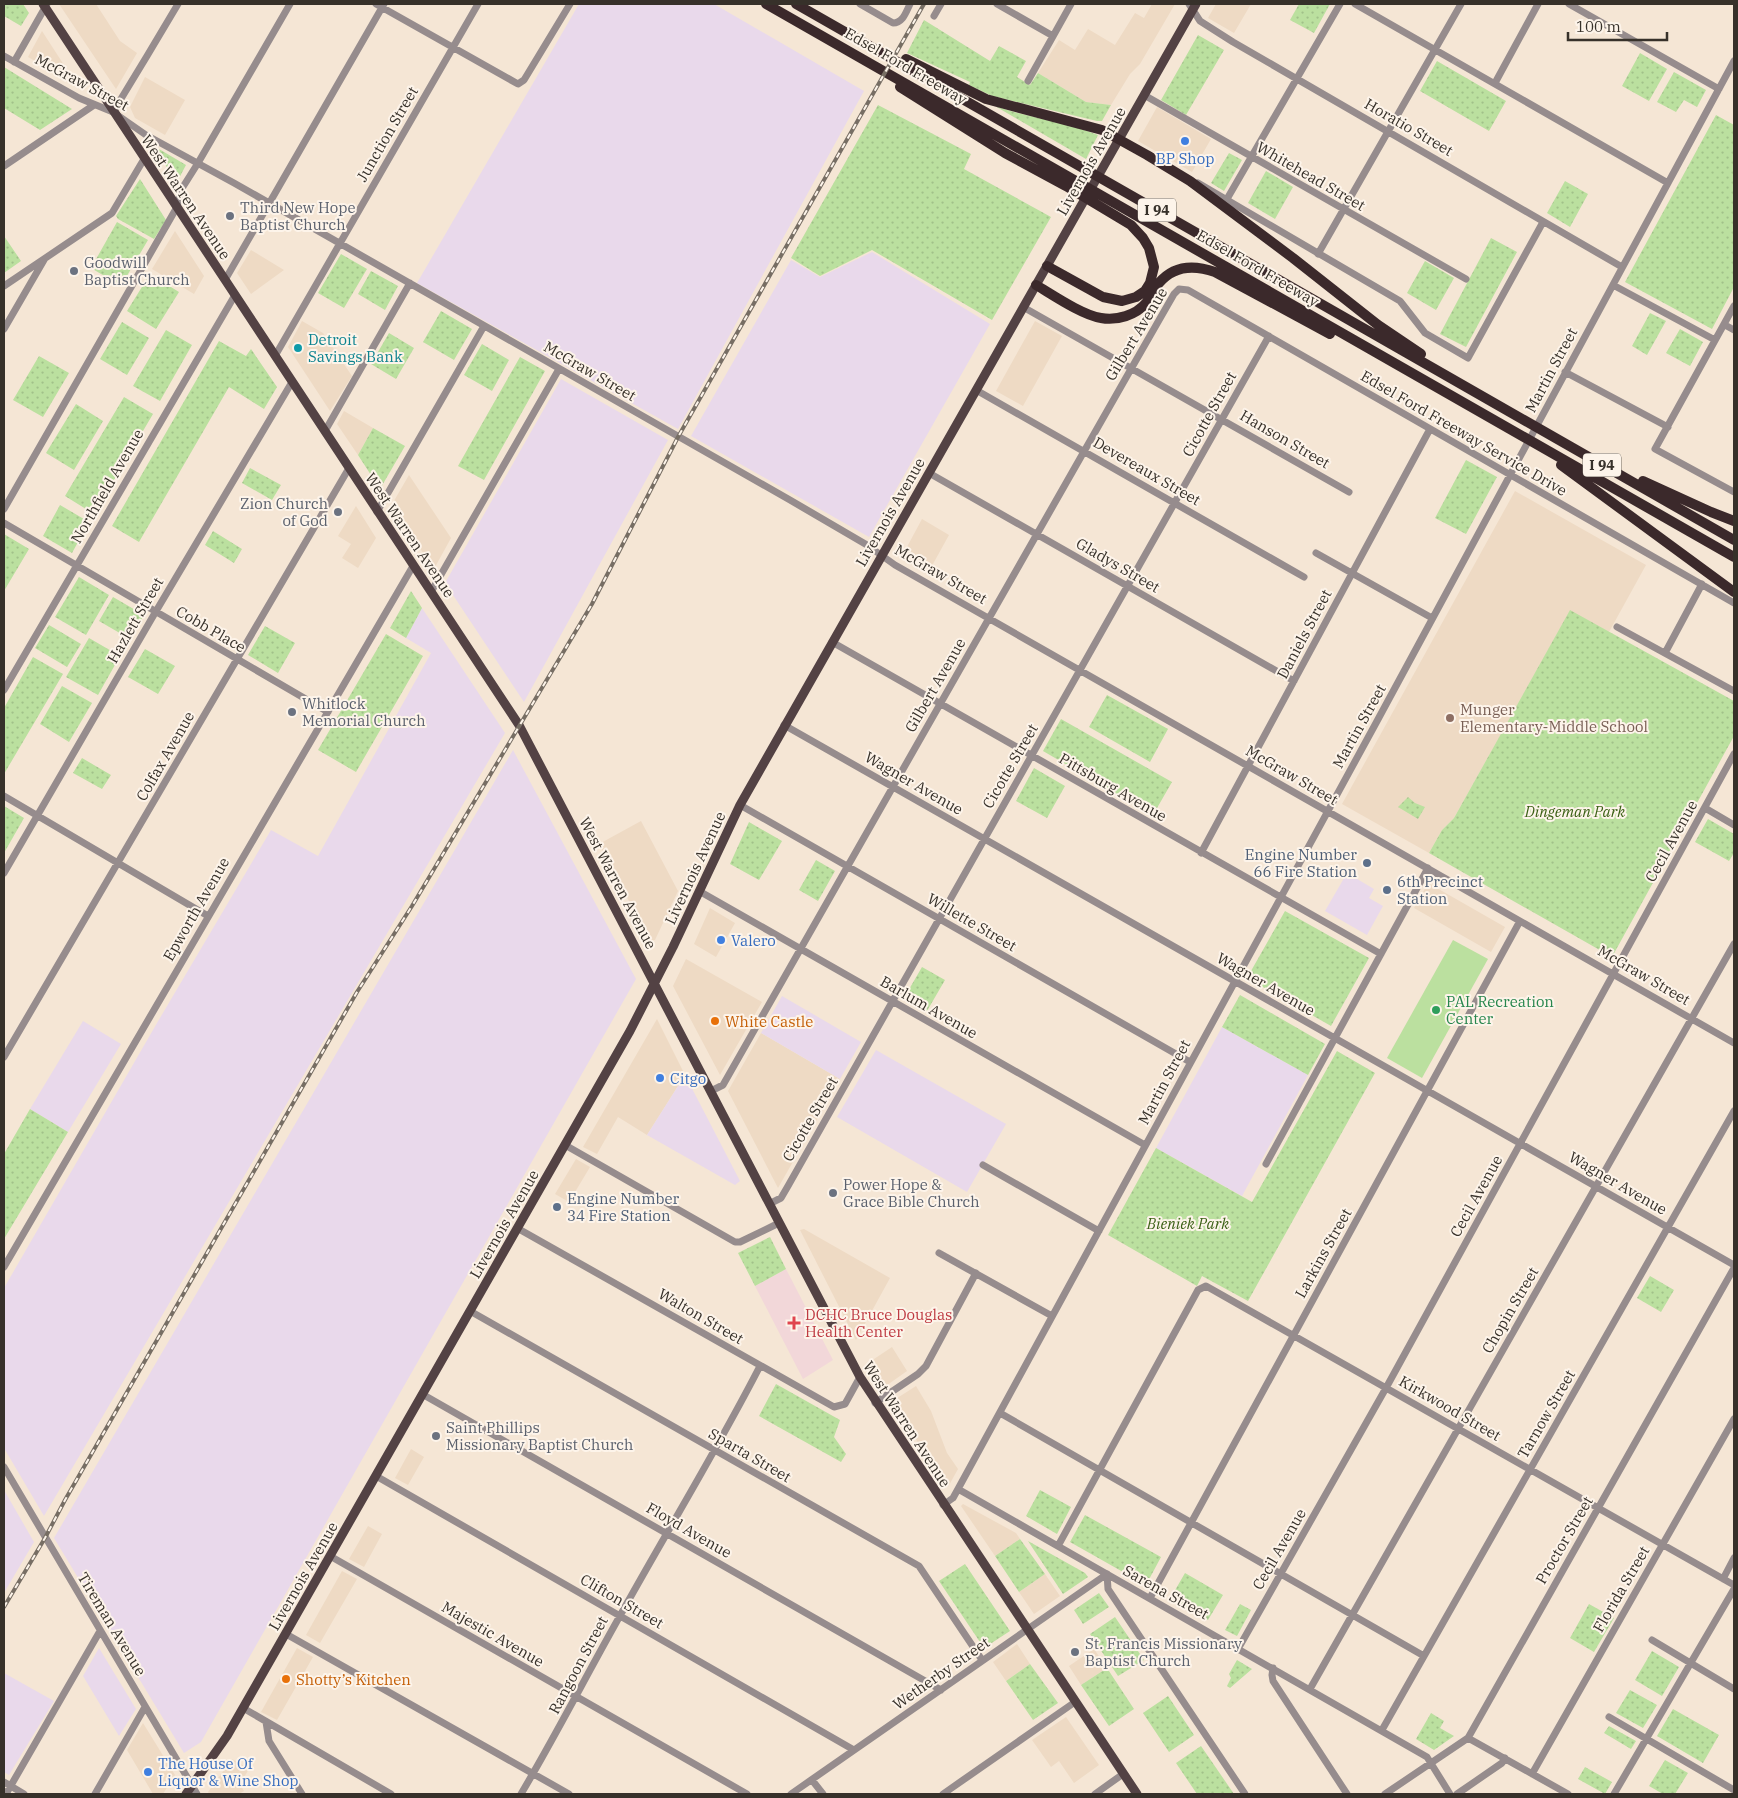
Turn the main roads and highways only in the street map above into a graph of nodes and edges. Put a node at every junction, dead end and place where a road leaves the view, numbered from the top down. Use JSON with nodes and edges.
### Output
{"nodes":[{"id":1,"x":766,"y":4,"type":"edge"},
{"id":2,"x":796,"y":4,"type":"edge"},
{"id":3,"x":45,"y":5,"type":"edge"},
{"id":4,"x":1192,"y":6,"type":"edge"},
{"id":5,"x":858,"y":39,"type":"junction"},
{"id":6,"x":870,"y":63,"type":"junction"},
{"id":7,"x":1117,"y":142,"type":"junction"},
{"id":8,"x":1047,"y":266,"type":"junction"},
{"id":9,"x":1036,"y":285,"type":"junction"},
{"id":10,"x":1384,"y":357,"type":"junction"},
{"id":11,"x":1456,"y":381,"type":"junction"},
{"id":12,"x":1558,"y":440,"type":"junction"},
{"id":13,"x":1540,"y":446,"type":"junction"},
{"id":14,"x":1734,"y":521,"type":"edge"},
{"id":15,"x":1734,"y":540,"type":"edge"},
{"id":16,"x":1734,"y":558,"type":"edge"},
{"id":17,"x":1734,"y":592,"type":"edge"},
{"id":18,"x":655,"y":984,"type":"junction"},
{"id":19,"x":186,"y":1794,"type":"edge"},
{"id":20,"x":1136,"y":1794,"type":"edge"}],
"edges":[{"from":1,"to":6,"type":"highway","name":"Edsel Ford Freeway","number":"I 94"},
{"from":2,"to":5,"type":"highway","name":"Edsel Ford Freeway","number":"I 94"},
{"from":3,"to":18,"type":"main road","name":"West Warren Avenue"},
{"from":4,"to":7,"type":"main road","name":"Livernois Avenue"},
{"from":5,"to":7,"type":"highway"},
{"from":5,"to":11,"type":"highway","name":"Edsel Ford Freeway","number":"I 94"},
{"from":6,"to":8,"type":"highway"},
{"from":6,"to":10,"type":"highway","name":"Edsel Ford Freeway","number":"I 94"},
{"from":7,"to":8,"type":"main road","name":"Livernois Avenue"},
{"from":7,"to":11,"type":"highway"},
{"from":8,"to":9,"type":"main road","name":"Livernois Avenue"},
{"from":9,"to":10,"type":"highway"},
{"from":9,"to":18,"type":"main road","name":"Livernois Avenue"},
{"from":10,"to":13,"type":"highway","name":"Edsel Ford Freeway","number":"I 94"},
{"from":11,"to":12,"type":"highway","name":"Edsel Ford Freeway","number":"I 94"},
{"from":12,"to":14,"type":"highway"},
{"from":12,"to":15,"type":"highway","name":"Edsel Ford Freeway","number":"I 94"},
{"from":13,"to":16,"type":"highway","name":"Edsel Ford Freeway","number":"I 94"},
{"from":13,"to":17,"type":"highway"},
{"from":18,"to":19,"type":"main road","name":"Livernois Avenue"},
{"from":18,"to":20,"type":"main road","name":"West Warren Avenue"}]}
